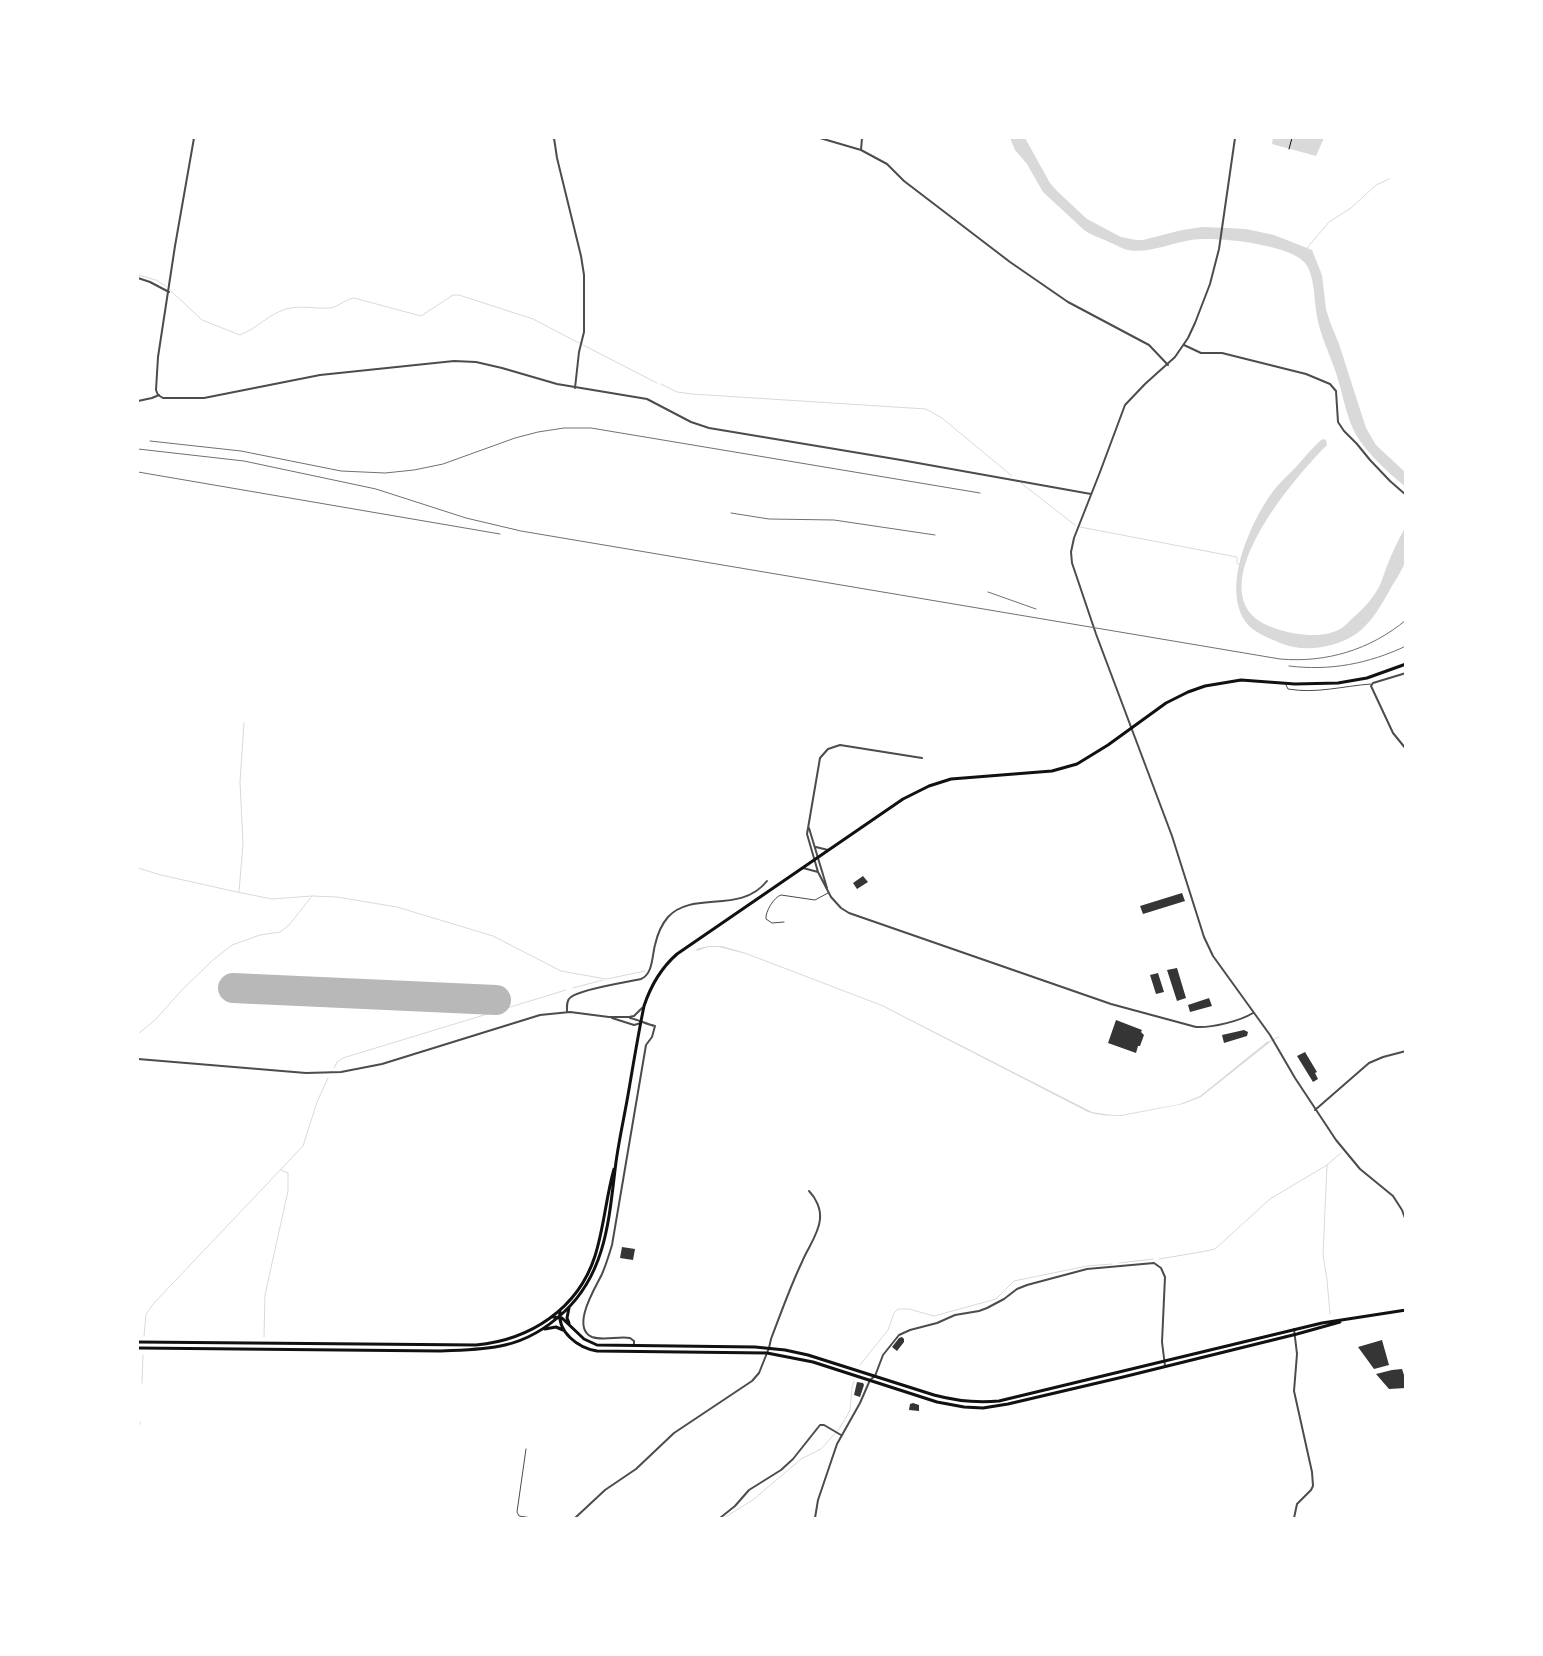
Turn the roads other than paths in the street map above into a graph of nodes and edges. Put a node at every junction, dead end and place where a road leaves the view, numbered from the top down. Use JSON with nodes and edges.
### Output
{"nodes":[{"id":1,"x":194,"y":138,"type":"edge"},
{"id":2,"x":554,"y":138,"type":"edge"},
{"id":3,"x":820,"y":138,"type":"edge"},
{"id":4,"x":862,"y":138,"type":"edge"},
{"id":5,"x":1234,"y":138,"type":"edge"},
{"id":6,"x":861,"y":150,"type":"junction"},
{"id":7,"x":138,"y":278,"type":"edge"},
{"id":8,"x":168,"y":292,"type":"junction"},
{"id":9,"x":1184,"y":345,"type":"junction"},
{"id":10,"x":1168,"y":365,"type":"junction"},
{"id":11,"x":575,"y":388,"type":"junction"},
{"id":12,"x":159,"y":396,"type":"junction"},
{"id":13,"x":138,"y":401,"type":"edge"},
{"id":14,"x":1091,"y":494,"type":"junction"},
{"id":15,"x":1406,"y":494,"type":"edge"},
{"id":16,"x":1406,"y":664,"type":"edge"},
{"id":17,"x":1406,"y":673,"type":"edge"},
{"id":18,"x":1286,"y":684,"type":"junction"},
{"id":19,"x":1371,"y":684,"type":"junction"},
{"id":20,"x":1132,"y":729,"type":"junction"},
{"id":21,"x":1406,"y":749,"type":"edge"},
{"id":22,"x":922,"y":758,"type":"dead end"},
{"id":23,"x":808,"y":826,"type":"junction"},
{"id":24,"x":816,"y":847,"type":"junction"},
{"id":25,"x":828,"y":850,"type":"junction"},
{"id":26,"x":819,"y":857,"type":"junction"},
{"id":27,"x":814,"y":860,"type":"junction"},
{"id":28,"x":803,"y":868,"type":"junction"},
{"id":29,"x":818,"y":872,"type":"junction"},
{"id":30,"x":767,"y":881,"type":"dead end"},
{"id":31,"x":829,"y":893,"type":"junction"},
{"id":32,"x":784,"y":922,"type":"dead end"},
{"id":33,"x":644,"y":1006,"type":"junction"},
{"id":34,"x":567,"y":1012,"type":"junction"},
{"id":35,"x":1253,"y":1013,"type":"junction"},
{"id":36,"x":609,"y":1017,"type":"junction"},
{"id":37,"x":628,"y":1018,"type":"junction"},
{"id":38,"x":641,"y":1023,"type":"junction"},
{"id":39,"x":1406,"y":1051,"type":"edge"},
{"id":40,"x":138,"y":1059,"type":"edge"},
{"id":41,"x":1316,"y":1110,"type":"junction"},
{"id":42,"x":616,"y":1164,"type":"junction"},
{"id":43,"x":809,"y":1191,"type":"dead end"},
{"id":44,"x":1406,"y":1221,"type":"edge"},
{"id":45,"x":570,"y":1307,"type":"junction"},
{"id":46,"x":1406,"y":1310,"type":"edge"},
{"id":47,"x":560,"y":1311,"type":"junction"},
{"id":48,"x":552,"y":1317,"type":"junction"},
{"id":49,"x":559,"y":1317,"type":"junction"},
{"id":50,"x":1355,"y":1317,"type":"junction"},
{"id":51,"x":570,"y":1326,"type":"junction"},
{"id":52,"x":1294,"y":1329,"type":"junction"},
{"id":53,"x":540,"y":1330,"type":"junction"},
{"id":54,"x":564,"y":1331,"type":"junction"},
{"id":55,"x":1296,"y":1335,"type":"junction"},
{"id":56,"x":138,"y":1342,"type":"edge"},
{"id":57,"x":634,"y":1346,"type":"junction"},
{"id":58,"x":138,"y":1348,"type":"edge"},
{"id":59,"x":769,"y":1348,"type":"junction"},
{"id":60,"x":767,"y":1353,"type":"junction"},
{"id":61,"x":1164,"y":1361,"type":"junction"},
{"id":62,"x":1166,"y":1366,"type":"junction"},
{"id":63,"x":875,"y":1376,"type":"junction"},
{"id":64,"x":870,"y":1380,"type":"junction"},
{"id":65,"x":840,"y":1434,"type":"junction"},
{"id":66,"x":526,"y":1449,"type":"dead end"},
{"id":67,"x":532,"y":1518,"type":"edge"},
{"id":68,"x":575,"y":1518,"type":"edge"},
{"id":69,"x":720,"y":1518,"type":"edge"},
{"id":70,"x":814,"y":1518,"type":"edge"},
{"id":71,"x":1294,"y":1518,"type":"edge"}],
"edges":[{"from":1,"to":8,"type":"street"},
{"from":2,"to":11,"type":"street"},
{"from":3,"to":6,"type":"street"},
{"from":4,"to":6,"type":"street"},
{"from":5,"to":9,"type":"street"},
{"from":6,"to":10,"type":"street"},
{"from":7,"to":8,"type":"street"},
{"from":8,"to":12,"type":"street"},
{"from":9,"to":10,"type":"street"},
{"from":9,"to":15,"type":"street"},
{"from":10,"to":14,"type":"street"},
{"from":11,"to":12,"type":"street"},
{"from":11,"to":14,"type":"street"},
{"from":12,"to":13,"type":"street"},
{"from":14,"to":20,"type":"street"},
{"from":16,"to":18,"type":"main road"},
{"from":17,"to":19,"type":"street"},
{"from":18,"to":19,"type":"lane"},
{"from":18,"to":20,"type":"main road"},
{"from":19,"to":21,"type":"street"},
{"from":20,"to":25,"type":"main road"},
{"from":20,"to":35,"type":"street"},
{"from":22,"to":23,"type":"street"},
{"from":23,"to":24,"type":"street"},
{"from":23,"to":27,"type":"street"},
{"from":24,"to":25,"type":"street"},
{"from":24,"to":26,"type":"street"},
{"from":25,"to":26,"type":"main road"},
{"from":26,"to":27,"type":"main road"},
{"from":26,"to":31,"type":"street"},
{"from":27,"to":28,"type":"main road"},
{"from":27,"to":29,"type":"street"},
{"from":28,"to":29,"type":"street"},
{"from":28,"to":33,"type":"main road"},
{"from":29,"to":31,"type":"street"},
{"from":30,"to":34,"type":"street"},
{"from":31,"to":32,"type":"lane"},
{"from":31,"to":35,"type":"street"},
{"from":33,"to":37,"type":"street"},
{"from":33,"to":38,"type":"main road"},
{"from":34,"to":36,"type":"street"},
{"from":34,"to":40,"type":"street"},
{"from":35,"to":41,"type":"street"},
{"from":36,"to":37,"type":"street"},
{"from":36,"to":38,"type":"street"},
{"from":37,"to":38,"type":"street"},
{"from":38,"to":42,"type":"main road"},
{"from":38,"to":57,"type":"street"},
{"from":39,"to":41,"type":"street"},
{"from":41,"to":44,"type":"street"},
{"from":42,"to":45,"type":"main road"},
{"from":42,"to":47,"type":"main road"},
{"from":43,"to":59,"type":"street"},
{"from":45,"to":49,"type":"main road"},
{"from":45,"to":51,"type":"main road"},
{"from":46,"to":50,"type":"main road"},
{"from":47,"to":48,"type":"main road"},
{"from":47,"to":49,"type":"main road"},
{"from":48,"to":49,"type":"main road"},
{"from":48,"to":56,"type":"main road"},
{"from":49,"to":51,"type":"main road"},
{"from":49,"to":53,"type":"main road"},
{"from":49,"to":54,"type":"main road"},
{"from":50,"to":52,"type":"main road"},
{"from":50,"to":55,"type":"main road"},
{"from":51,"to":57,"type":"main road"},
{"from":52,"to":55,"type":"street"},
{"from":52,"to":61,"type":"main road"},
{"from":53,"to":54,"type":"main road"},
{"from":53,"to":58,"type":"main road"},
{"from":54,"to":60,"type":"main road"},
{"from":55,"to":62,"type":"main road"},
{"from":55,"to":71,"type":"street"},
{"from":57,"to":59,"type":"main road"},
{"from":59,"to":60,"type":"street"},
{"from":59,"to":63,"type":"main road"},
{"from":60,"to":64,"type":"main road"},
{"from":60,"to":68,"type":"street"},
{"from":61,"to":62,"type":"street"},
{"from":61,"to":63,"type":"main road"},
{"from":61,"to":63,"type":"street"},
{"from":62,"to":64,"type":"main road"},
{"from":63,"to":64,"type":"street"},
{"from":64,"to":65,"type":"street"},
{"from":65,"to":69,"type":"street"},
{"from":65,"to":70,"type":"street"},
{"from":66,"to":67,"type":"lane"}]}
